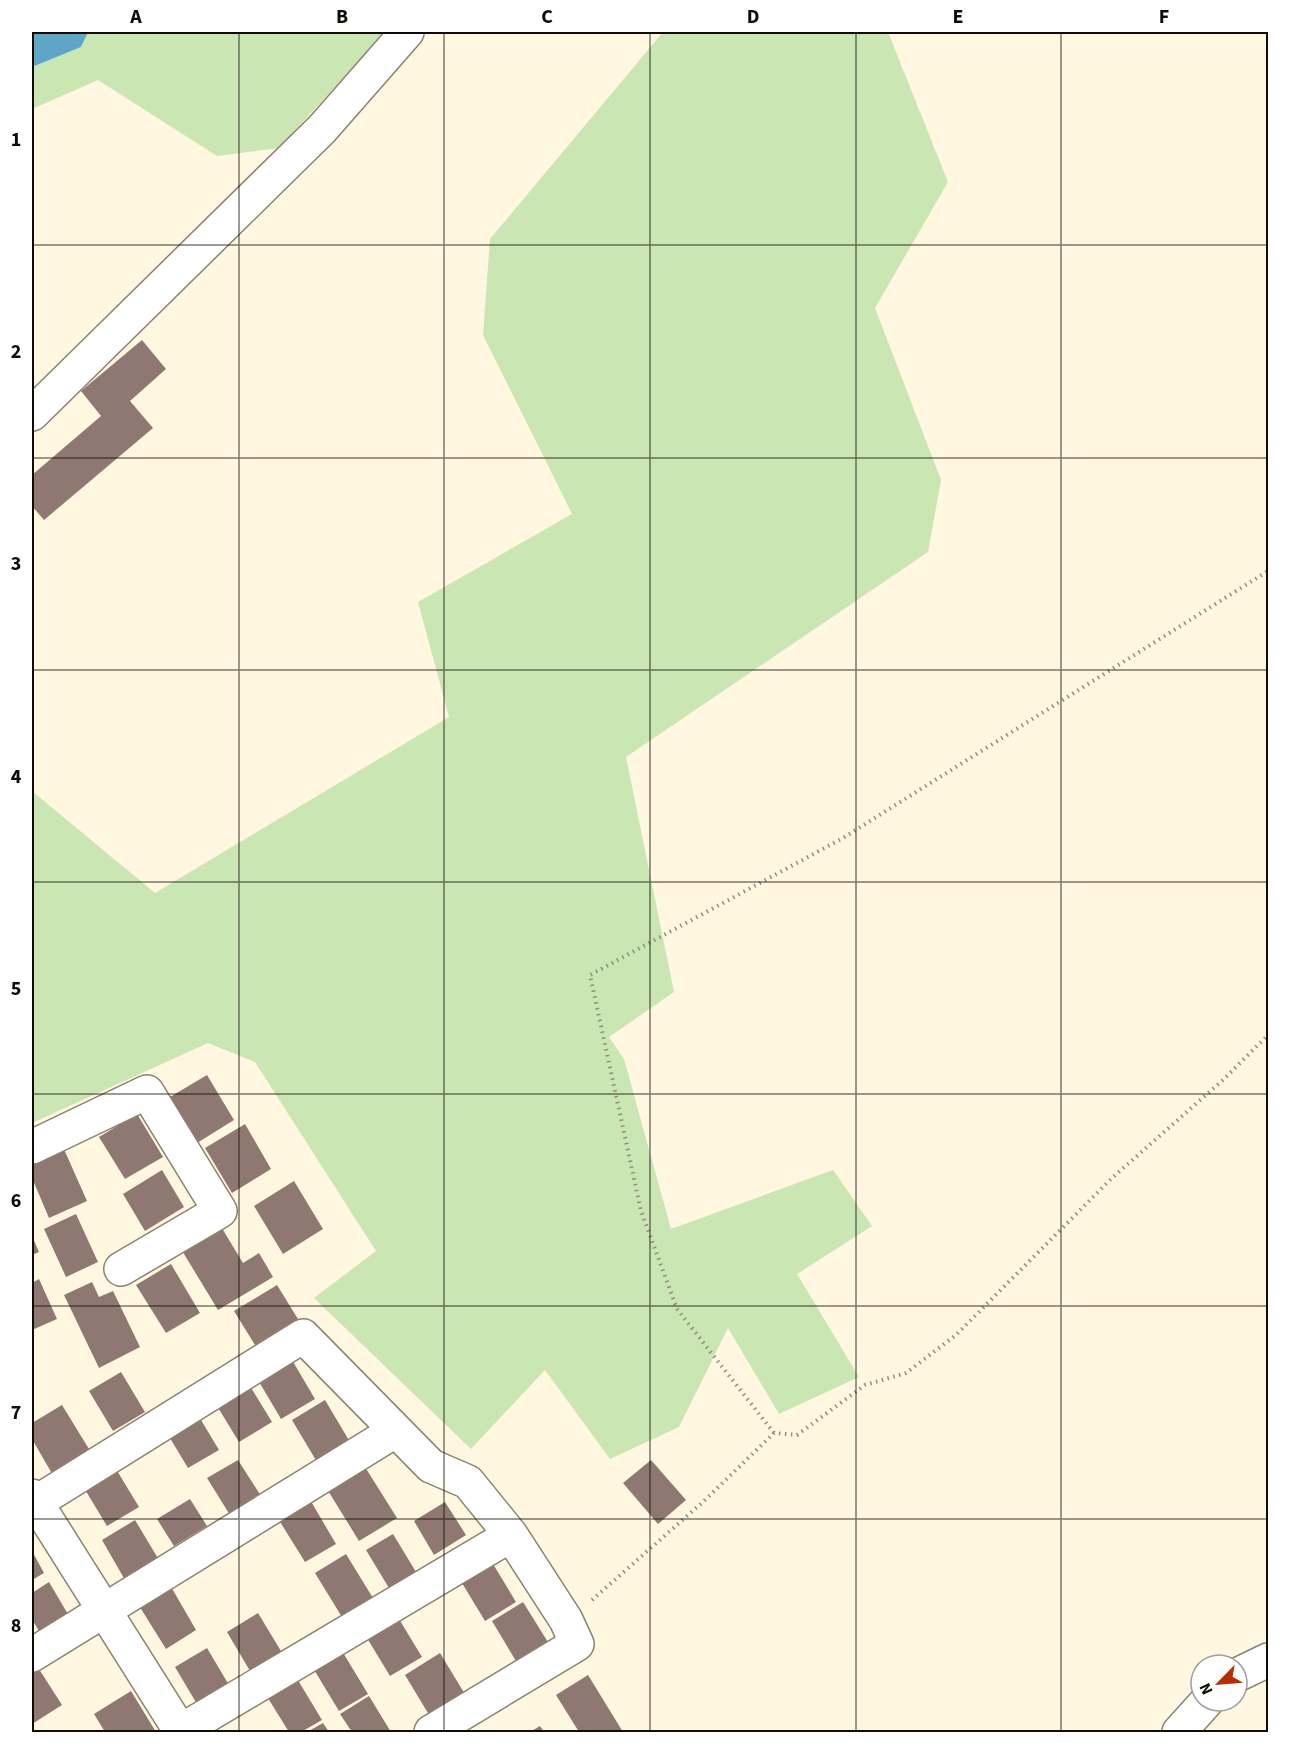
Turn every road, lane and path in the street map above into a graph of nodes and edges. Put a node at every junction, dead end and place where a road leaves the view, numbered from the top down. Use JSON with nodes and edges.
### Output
{"nodes":[{"id":1,"x":407,"y":32,"type":"edge"},
{"id":2,"x":32,"y":414,"type":"edge"},
{"id":3,"x":1269,"y":571,"type":"edge"},
{"id":4,"x":1269,"y":1035,"type":"edge"},
{"id":5,"x":32,"y":1146,"type":"edge"},
{"id":6,"x":121,"y":1269,"type":"dead end"},
{"id":7,"x":395,"y":1431,"type":"junction"},
{"id":8,"x":774,"y":1433,"type":"junction"},
{"id":9,"x":33,"y":1501,"type":"edge"},
{"id":10,"x":511,"y":1535,"type":"junction"},
{"id":11,"x":104,"y":1610,"type":"junction"},
{"id":12,"x":566,"y":1620,"type":"junction"},
{"id":13,"x":32,"y":1655,"type":"edge"},
{"id":14,"x":1269,"y":1660,"type":"edge"},
{"id":15,"x":1249,"y":1669,"type":"edge"},
{"id":16,"x":1196,"y":1713,"type":"edge"},
{"id":17,"x":180,"y":1732,"type":"edge"},
{"id":18,"x":431,"y":1732,"type":"edge"},
{"id":19,"x":1179,"y":1732,"type":"edge"}],
"edges":[{"from":1,"to":2,"type":"street"},
{"from":3,"to":8,"type":"path"},
{"from":4,"to":8,"type":"path"},
{"from":5,"to":6,"type":"street"},
{"from":7,"to":9,"type":"street"},
{"from":7,"to":10,"type":"street"},
{"from":7,"to":11,"type":"street"},
{"from":8,"to":12,"type":"path"},
{"from":9,"to":11,"type":"street"},
{"from":10,"to":12,"type":"street"},
{"from":10,"to":17,"type":"street"},
{"from":11,"to":13,"type":"street"},
{"from":11,"to":17,"type":"street"},
{"from":12,"to":18,"type":"street"},
{"from":14,"to":15,"type":"street"},
{"from":16,"to":19,"type":"street"}]}
